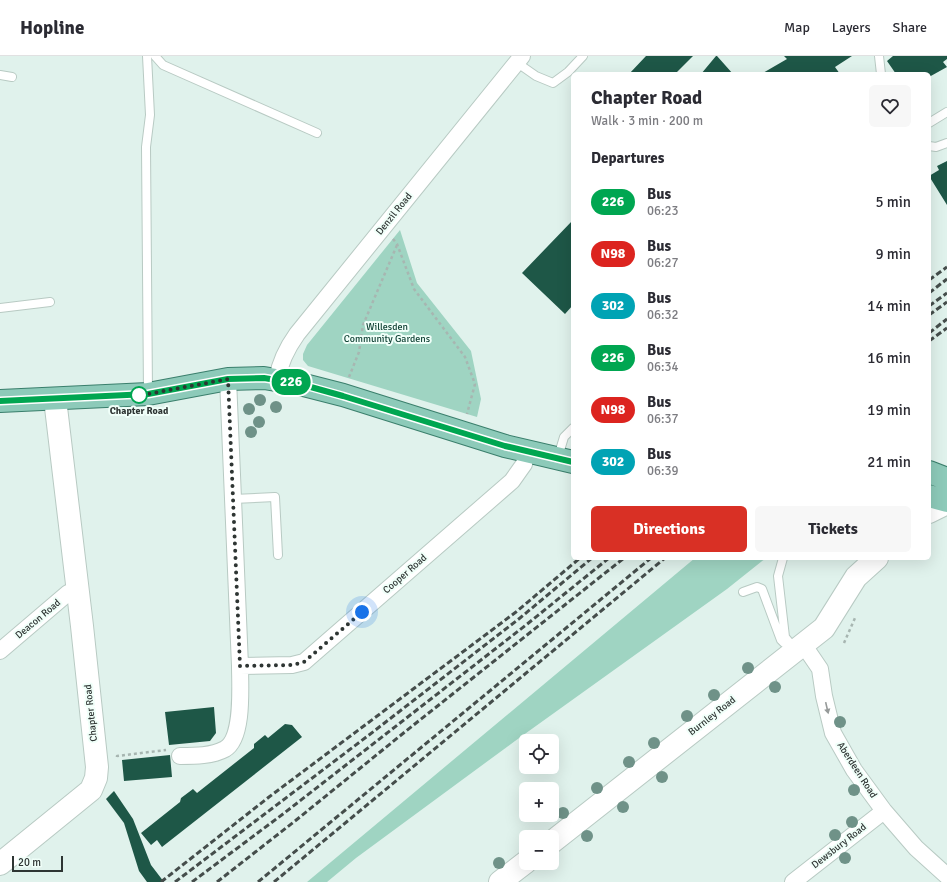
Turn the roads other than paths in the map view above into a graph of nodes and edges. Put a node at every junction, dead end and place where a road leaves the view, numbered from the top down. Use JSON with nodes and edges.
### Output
{"nodes":[{"id":1,"x":147,"y":56,"type":"edge"},
{"id":2,"x":155,"y":56,"type":"edge"},
{"id":3,"x":583,"y":56,"type":"edge"},
{"id":4,"x":880,"y":56,"type":"edge"},
{"id":5,"x":519,"y":59,"type":"edge"},
{"id":6,"x":881,"y":72,"type":"edge"},
{"id":7,"x":0,"y":75,"type":"edge"},
{"id":8,"x":12,"y":77,"type":"dead end"},
{"id":9,"x":947,"y":112,"type":"edge"},
{"id":10,"x":931,"y":122,"type":"edge"},
{"id":11,"x":317,"y":133,"type":"dead end"},
{"id":12,"x":947,"y":143,"type":"edge"},
{"id":13,"x":931,"y":146,"type":"edge"},
{"id":14,"x":50,"y":302,"type":"dead end"},
{"id":15,"x":0,"y":308,"type":"edge"},
{"id":16,"x":228,"y":379,"type":"junction"},
{"id":17,"x":277,"y":379,"type":"junction"},
{"id":18,"x":148,"y":394,"type":"junction"},
{"id":19,"x":55,"y":399,"type":"junction"},
{"id":20,"x":0,"y":401,"type":"edge"},
{"id":21,"x":571,"y":430,"type":"edge"},
{"id":22,"x":527,"y":452,"type":"junction"},
{"id":23,"x":565,"y":461,"type":"edge"},
{"id":24,"x":931,"y":473,"type":"edge"},
{"id":25,"x":947,"y":479,"type":"edge"},
{"id":26,"x":931,"y":497,"type":"edge"},
{"id":27,"x":233,"y":499,"type":"junction"},
{"id":28,"x":947,"y":502,"type":"edge"},
{"id":29,"x":931,"y":511,"type":"edge"},
{"id":30,"x":278,"y":555,"type":"dead end"},
{"id":31,"x":782,"y":560,"type":"edge"},
{"id":32,"x":873,"y":560,"type":"edge"},
{"id":33,"x":858,"y":567,"type":"edge"},
{"id":34,"x":743,"y":592,"type":"dead end"},
{"id":35,"x":78,"y":593,"type":"junction"},
{"id":36,"x":797,"y":649,"type":"junction"},
{"id":37,"x":0,"y":651,"type":"edge"},
{"id":38,"x":240,"y":666,"type":"junction"},
{"id":39,"x":176,"y":753,"type":"road end"},
{"id":40,"x":884,"y":811,"type":"junction"},
{"id":41,"x":559,"y":836,"type":"edge"},
{"id":42,"x":0,"y":864,"type":"edge"},
{"id":43,"x":519,"y":867,"type":"edge"},
{"id":44,"x":947,"y":876,"type":"edge"},
{"id":45,"x":500,"y":882,"type":"edge"},
{"id":46,"x":793,"y":882,"type":"edge"}],
"edges":[{"from":1,"to":18,"type":"lane"},
{"from":2,"to":11,"type":"lane"},
{"from":3,"to":5,"type":"lane"},
{"from":4,"to":6,"type":"lane"},
{"from":5,"to":17,"type":"street","name":"Denzil Road"},
{"from":7,"to":8,"type":"lane"},
{"from":9,"to":10,"type":"lane"},
{"from":12,"to":13,"type":"lane"},
{"from":14,"to":15,"type":"lane"},
{"from":16,"to":17,"type":"main road"},
{"from":16,"to":18,"type":"main road"},
{"from":16,"to":27,"type":"street"},
{"from":17,"to":22,"type":"main road"},
{"from":18,"to":19,"type":"main road"},
{"from":19,"to":20,"type":"main road"},
{"from":19,"to":35,"type":"street","name":"Chapter Road"},
{"from":21,"to":23,"type":"lane"},
{"from":22,"to":23,"type":"main road"},
{"from":22,"to":38,"type":"street","name":"Cooper Road"},
{"from":24,"to":25,"type":"main road"},
{"from":26,"to":28,"type":"main road"},
{"from":27,"to":30,"type":"lane"},
{"from":27,"to":38,"type":"street"},
{"from":28,"to":29,"type":"street"},
{"from":31,"to":36,"type":"lane"},
{"from":32,"to":33,"type":"street","name":"Burnley Road"},
{"from":33,"to":36,"type":"street","name":"Burnley Road"},
{"from":34,"to":36,"type":"lane"},
{"from":35,"to":37,"type":"street","name":"Deacon Road"},
{"from":35,"to":42,"type":"street","name":"Chapter Road"},
{"from":36,"to":40,"type":"street","name":"Aberdeen Road","one_way":true},
{"from":36,"to":41,"type":"street","name":"Burnley Road"},
{"from":38,"to":39,"type":"street"},
{"from":40,"to":44,"type":"street","name":"Aberdeen Road"},
{"from":40,"to":46,"type":"street","name":"Dewsbury Road"},
{"from":43,"to":45,"type":"street"}]}
